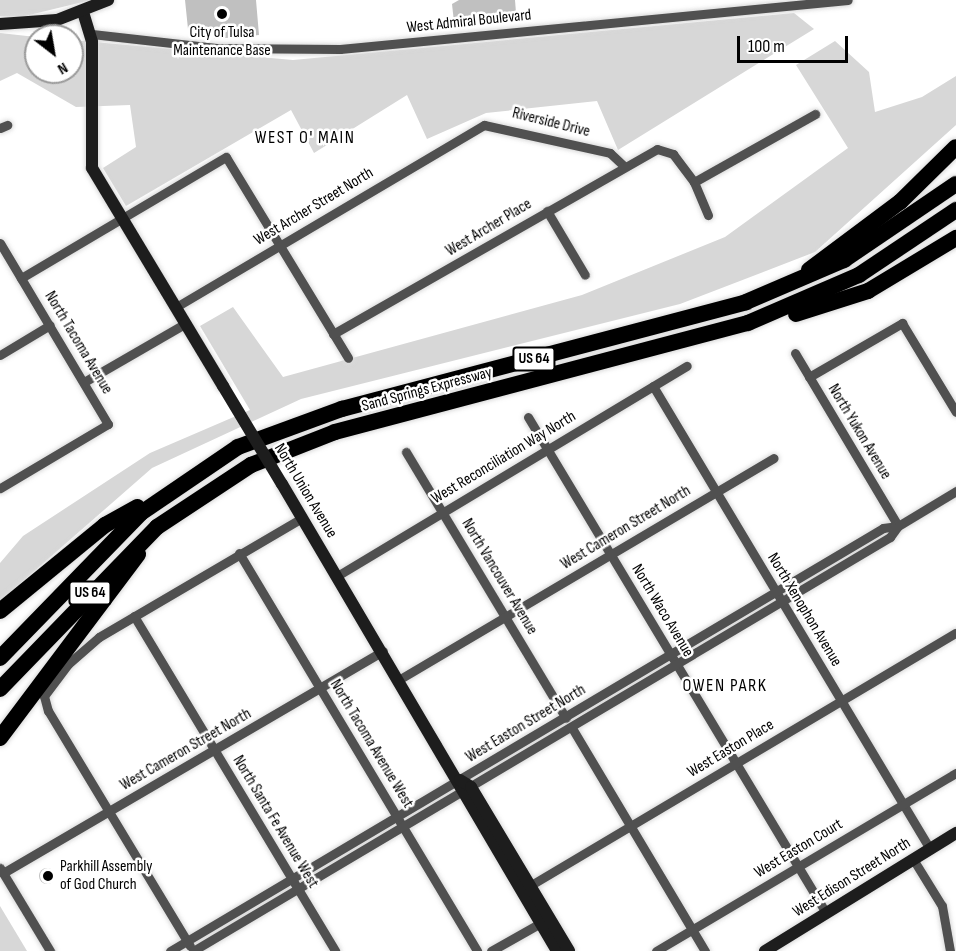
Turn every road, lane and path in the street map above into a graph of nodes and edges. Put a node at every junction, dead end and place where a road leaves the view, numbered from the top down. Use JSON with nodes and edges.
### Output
{"nodes":[{"id":1,"x":108,"y":0,"type":"edge"},
{"id":2,"x":848,"y":0,"type":"edge"},
{"id":3,"x":83,"y":12,"type":"junction"},
{"id":4,"x":0,"y":24,"type":"edge"},
{"id":5,"x":92,"y":34,"type":"junction"},
{"id":6,"x":815,"y":114,"type":"dead end"},
{"id":7,"x":467,"y":133,"type":"joint"},
{"id":8,"x":956,"y":147,"type":"edge"},
{"id":9,"x":624,"y":166,"type":"junction"},
{"id":10,"x":694,"y":182,"type":"junction"},
{"id":11,"x":956,"y":184,"type":"edge"},
{"id":12,"x":956,"y":210,"type":"edge"},
{"id":13,"x":547,"y":211,"type":"junction"},
{"id":14,"x":708,"y":215,"type":"dead end"},
{"id":15,"x":123,"y":219,"type":"junction"},
{"id":16,"x":956,"y":238,"type":"edge"},
{"id":17,"x":0,"y":243,"type":"edge"},
{"id":18,"x":280,"y":244,"type":"junction"},
{"id":19,"x":585,"y":275,"type":"dead end"},
{"id":20,"x":21,"y":278,"type":"junction"},
{"id":21,"x":792,"y":284,"type":"junction"},
{"id":22,"x":176,"y":307,"type":"junction"},
{"id":23,"x":186,"y":323,"type":"junction"},
{"id":24,"x":50,"y":326,"type":"junction"},
{"id":25,"x":730,"y":330,"type":"junction"},
{"id":26,"x":333,"y":334,"type":"junction"},
{"id":27,"x":795,"y":353,"type":"dead end"},
{"id":28,"x":0,"y":355,"type":"edge"},
{"id":29,"x":348,"y":358,"type":"dead end"},
{"id":30,"x":687,"y":366,"type":"dead end"},
{"id":31,"x":809,"y":377,"type":"junction"},
{"id":32,"x":84,"y":382,"type":"junction"},
{"id":33,"x":653,"y":386,"type":"junction"},
{"id":34,"x":956,"y":412,"type":"edge"},
{"id":35,"x":528,"y":417,"type":"dead end"},
{"id":36,"x":548,"y":450,"type":"junction"},
{"id":37,"x":406,"y":452,"type":"dead end"},
{"id":38,"x":774,"y":458,"type":"dead end"},
{"id":39,"x":177,"y":484,"type":"junction"},
{"id":40,"x":0,"y":488,"type":"edge"},
{"id":41,"x":956,"y":491,"type":"edge"},
{"id":42,"x":716,"y":492,"type":"junction"},
{"id":43,"x":443,"y":513,"type":"junction"},
{"id":44,"x":302,"y":518,"type":"junction"},
{"id":45,"x":898,"y":526,"type":"junction"},
{"id":46,"x":157,"y":527,"type":"junction"},
{"id":47,"x":239,"y":553,"type":"junction"},
{"id":48,"x":610,"y":554,"type":"junction"},
{"id":49,"x":337,"y":576,"type":"junction"},
{"id":50,"x":776,"y":592,"type":"junction"},
{"id":51,"x":782,"y":602,"type":"junction"},
{"id":52,"x":0,"y":611,"type":"edge"},
{"id":53,"x":134,"y":616,"type":"junction"},
{"id":54,"x":506,"y":618,"type":"junction"},
{"id":55,"x":956,"y":633,"type":"edge"},
{"id":56,"x":383,"y":651,"type":"junction"},
{"id":57,"x":671,"y":655,"type":"junction"},
{"id":58,"x":0,"y":658,"type":"edge"},
{"id":59,"x":676,"y":665,"type":"junction"},
{"id":60,"x":400,"y":679,"type":"junction"},
{"id":61,"x":320,"y":688,"type":"junction"},
{"id":62,"x":0,"y":689,"type":"edge"},
{"id":63,"x":842,"y":701,"type":"junction"},
{"id":64,"x":576,"y":712,"type":"junction"},
{"id":65,"x":566,"y":718,"type":"junction"},
{"id":66,"x":582,"y":722,"type":"junction"},
{"id":67,"x":557,"y":723,"type":"junction"},
{"id":68,"x":567,"y":730,"type":"junction"},
{"id":69,"x":0,"y":738,"type":"edge"},
{"id":70,"x":214,"y":751,"type":"junction"},
{"id":71,"x":735,"y":764,"type":"junction"},
{"id":72,"x":956,"y":773,"type":"edge"},
{"id":73,"x":464,"y":786,"type":"junction"},
{"id":74,"x":903,"y":804,"type":"junction"},
{"id":75,"x":109,"y":812,"type":"junction"},
{"id":76,"x":397,"y":818,"type":"junction"},
{"id":77,"x":631,"y":826,"type":"junction"},
{"id":78,"x":403,"y":828,"type":"junction"},
{"id":79,"x":956,"y":833,"type":"edge"},
{"id":80,"x":930,"y":849,"type":"junction"},
{"id":81,"x":913,"y":860,"type":"junction"},
{"id":82,"x":798,"y":867,"type":"junction"},
{"id":83,"x":2,"y":871,"type":"edge"},
{"id":84,"x":292,"y":879,"type":"junction"},
{"id":85,"x":298,"y":889,"type":"junction"},
{"id":86,"x":525,"y":889,"type":"junction"},
{"id":87,"x":826,"y":913,"type":"junction"},
{"id":88,"x":544,"y":920,"type":"junction"},
{"id":89,"x":692,"y":929,"type":"junction"},
{"id":90,"x":186,"y":941,"type":"junction"},
{"id":91,"x":50,"y":951,"type":"edge"},
{"id":92,"x":170,"y":951,"type":"edge"},
{"id":93,"x":192,"y":951,"type":"edge"},
{"id":94,"x":335,"y":951,"type":"edge"},
{"id":95,"x":477,"y":951,"type":"edge"},
{"id":96,"x":491,"y":951,"type":"edge"},
{"id":97,"x":557,"y":951,"type":"edge"},
{"id":98,"x":569,"y":951,"type":"edge"},
{"id":99,"x":656,"y":951,"type":"edge"},
{"id":100,"x":705,"y":951,"type":"edge"},
{"id":101,"x":765,"y":951,"type":"edge"},
{"id":102,"x":949,"y":951,"type":"edge"}],
"edges":[{"from":1,"to":3,"type":"street"},
{"from":2,"to":5,"type":"street","name":"West Admiral Boulevard"},
{"from":3,"to":4,"type":"street"},
{"from":3,"to":5,"type":"street"},
{"from":5,"to":15,"type":"street","name":"North Union Avenue"},
{"from":6,"to":10,"type":"street"},
{"from":7,"to":9,"type":"street","name":"Riverside Drive"},
{"from":7,"to":18,"type":"street","name":"West Archer Street North"},
{"from":8,"to":21,"type":"highway"},
{"from":9,"to":10,"type":"street","name":"West Archer Place"},
{"from":9,"to":13,"type":"street","name":"West Archer Place"},
{"from":10,"to":14,"type":"street"},
{"from":11,"to":21,"type":"highway","name":"Sand Springs Expressway","number":"US 64"},
{"from":12,"to":25,"type":"highway","name":"Sand Springs Expressway","number":"US 64"},
{"from":13,"to":19,"type":"street"},
{"from":13,"to":26,"type":"street","name":"West Archer Place"},
{"from":15,"to":18,"type":"street"},
{"from":15,"to":20,"type":"street"},
{"from":15,"to":22,"type":"street","name":"North Union Avenue"},
{"from":16,"to":25,"type":"highway"},
{"from":17,"to":20,"type":"street","name":"North Tacoma Avenue"},
{"from":18,"to":22,"type":"street","name":"West Archer Street North"},
{"from":18,"to":26,"type":"street"},
{"from":20,"to":24,"type":"street","name":"North Tacoma Avenue"},
{"from":21,"to":39,"type":"highway","name":"Sand Springs Expressway","number":"US 64"},
{"from":22,"to":23,"type":"street","name":"North Union Avenue"},
{"from":23,"to":32,"type":"street"},
{"from":23,"to":44,"type":"street","name":"North Union Avenue","bridge":true},
{"from":24,"to":28,"type":"street"},
{"from":24,"to":32,"type":"street","name":"North Tacoma Avenue"},
{"from":25,"to":46,"type":"highway","name":"Sand Springs Expressway","number":"US 64"},
{"from":26,"to":29,"type":"street"},
{"from":27,"to":31,"type":"street","name":"North Yukon Avenue"},
{"from":30,"to":33,"type":"street","name":"West Reconciliation Way North"},
{"from":31,"to":34,"type":"street"},
{"from":31,"to":45,"type":"street","name":"North Yukon Avenue"},
{"from":32,"to":40,"type":"street","name":"North Tacoma Avenue"},
{"from":33,"to":36,"type":"street","name":"West Reconciliation Way North"},
{"from":33,"to":42,"type":"street","name":"North Xenophon Avenue"},
{"from":35,"to":36,"type":"street","name":"North Waco Avenue"},
{"from":36,"to":43,"type":"street","name":"West Reconciliation Way North"},
{"from":36,"to":48,"type":"street","name":"North Waco Avenue"},
{"from":37,"to":43,"type":"street","name":"North Vancouver Avenue"},
{"from":38,"to":42,"type":"street","name":"West Cameron Street North"},
{"from":39,"to":52,"type":"highway"},
{"from":39,"to":58,"type":"highway","name":"Sand Springs Expressway","number":"US 64"},
{"from":41,"to":45,"type":"street","name":"West Easton Street North"},
{"from":42,"to":48,"type":"street","name":"West Cameron Street North"},
{"from":42,"to":50,"type":"street","name":"North Xenophon Avenue"},
{"from":43,"to":49,"type":"street","name":"West Reconciliation Way North"},
{"from":43,"to":54,"type":"street","name":"North Vancouver Avenue"},
{"from":44,"to":47,"type":"street"},
{"from":44,"to":49,"type":"street","name":"North Union Avenue"},
{"from":45,"to":50,"type":"street","name":"West Easton Street North"},
{"from":45,"to":51,"type":"street","name":"West Easton Street North"},
{"from":46,"to":62,"type":"highway","name":"Sand Springs Expressway","number":"US 64"},
{"from":46,"to":69,"type":"highway"},
{"from":47,"to":53,"type":"street"},
{"from":47,"to":61,"type":"street","name":"North Tacoma Avenue West"},
{"from":48,"to":54,"type":"street","name":"West Cameron Street North"},
{"from":48,"to":57,"type":"street","name":"North Waco Avenue"},
{"from":49,"to":56,"type":"street","name":"North Union Avenue"},
{"from":50,"to":51,"type":"street","name":"North Xenophon Avenue"},
{"from":50,"to":57,"type":"street","name":"West Easton Street North"},
{"from":51,"to":59,"type":"street","name":"West Easton Street North"},
{"from":51,"to":63,"type":"street","name":"North Xenophon Avenue"},
{"from":53,"to":70,"type":"street","name":"North Santa Fe Avenue West"},
{"from":53,"to":75,"type":"street"},
{"from":54,"to":60,"type":"street","name":"West Cameron Street North"},
{"from":54,"to":65,"type":"street","name":"North Vancouver Avenue"},
{"from":55,"to":63,"type":"street","name":"West Easton Place"},
{"from":56,"to":60,"type":"street","name":"North Union Avenue"},
{"from":56,"to":61,"type":"street","name":"West Cameron Street North"},
{"from":57,"to":59,"type":"street","name":"North Waco Avenue"},
{"from":57,"to":64,"type":"street","name":"West Easton Street North"},
{"from":59,"to":66,"type":"street","name":"West Easton Street North"},
{"from":59,"to":71,"type":"street","name":"North Waco Avenue"},
{"from":60,"to":73,"type":"street","name":"North Union Avenue"},
{"from":61,"to":70,"type":"street","name":"West Cameron Street North"},
{"from":61,"to":76,"type":"street","name":"North Tacoma Avenue West"},
{"from":63,"to":71,"type":"street","name":"West Easton Place"},
{"from":63,"to":74,"type":"street","name":"North Xenophon Avenue"},
{"from":64,"to":65,"type":"street","name":"West Easton Street North"},
{"from":64,"to":66,"type":"street"},
{"from":65,"to":67,"type":"street","name":"West Easton Street North"},
{"from":66,"to":68,"type":"street","name":"West Easton Street North"},
{"from":67,"to":68,"type":"street"},
{"from":67,"to":73,"type":"street","name":"West Easton Street North"},
{"from":68,"to":73,"type":"street","name":"West Easton Street North"},
{"from":68,"to":77,"type":"street"},
{"from":70,"to":75,"type":"street","name":"West Cameron Street North"},
{"from":70,"to":84,"type":"street","name":"North Santa Fe Avenue West"},
{"from":71,"to":77,"type":"street","name":"West Easton Place"},
{"from":71,"to":82,"type":"street","name":"North Waco Avenue"},
{"from":72,"to":74,"type":"street","name":"West Easton Court"},
{"from":73,"to":76,"type":"street","name":"West Easton Street North"},
{"from":73,"to":78,"type":"street","name":"West Easton Street North"},
{"from":73,"to":86,"type":"street","name":"North Union Avenue"},
{"from":74,"to":80,"type":"street","name":"North Xenophon Avenue"},
{"from":74,"to":82,"type":"street","name":"West Easton Court"},
{"from":75,"to":83,"type":"street","name":"West Cameron Street North"},
{"from":75,"to":90,"type":"street"},
{"from":76,"to":78,"type":"street","name":"North Tacoma Avenue West"},
{"from":76,"to":84,"type":"street","name":"West Easton Street North"},
{"from":77,"to":86,"type":"street","name":"West Easton Place"},
{"from":77,"to":89,"type":"street"},
{"from":78,"to":85,"type":"street","name":"West Easton Street North"},
{"from":78,"to":95,"type":"street","name":"North Tacoma Avenue West"},
{"from":79,"to":80,"type":"street","name":"West Edison Street North"},
{"from":80,"to":81,"type":"street","name":"West Edison Street North"},
{"from":81,"to":87,"type":"street","name":"West Edison Street North"},
{"from":81,"to":102,"type":"street"},
{"from":82,"to":87,"type":"street","name":"North Waco Avenue"},
{"from":82,"to":89,"type":"street","name":"West Easton Court"},
{"from":83,"to":91,"type":"street"},
{"from":84,"to":85,"type":"street","name":"North Santa Fe Avenue West"},
{"from":84,"to":90,"type":"street","name":"West Easton Street North"},
{"from":85,"to":93,"type":"street","name":"West Easton Street North"},
{"from":85,"to":94,"type":"street","name":"North Santa Fe Avenue West"},
{"from":86,"to":88,"type":"street","name":"North Union Avenue"},
{"from":87,"to":101,"type":"street","name":"West Edison Street North"},
{"from":88,"to":96,"type":"street"},
{"from":88,"to":97,"type":"street","name":"North Union Avenue"},
{"from":88,"to":98,"type":"street","name":"North Union Avenue"},
{"from":89,"to":99,"type":"street","name":"West Easton Court"},
{"from":89,"to":100,"type":"street"},
{"from":90,"to":92,"type":"street","name":"West Easton Street North"},
{"from":90,"to":93,"type":"street"}]}
